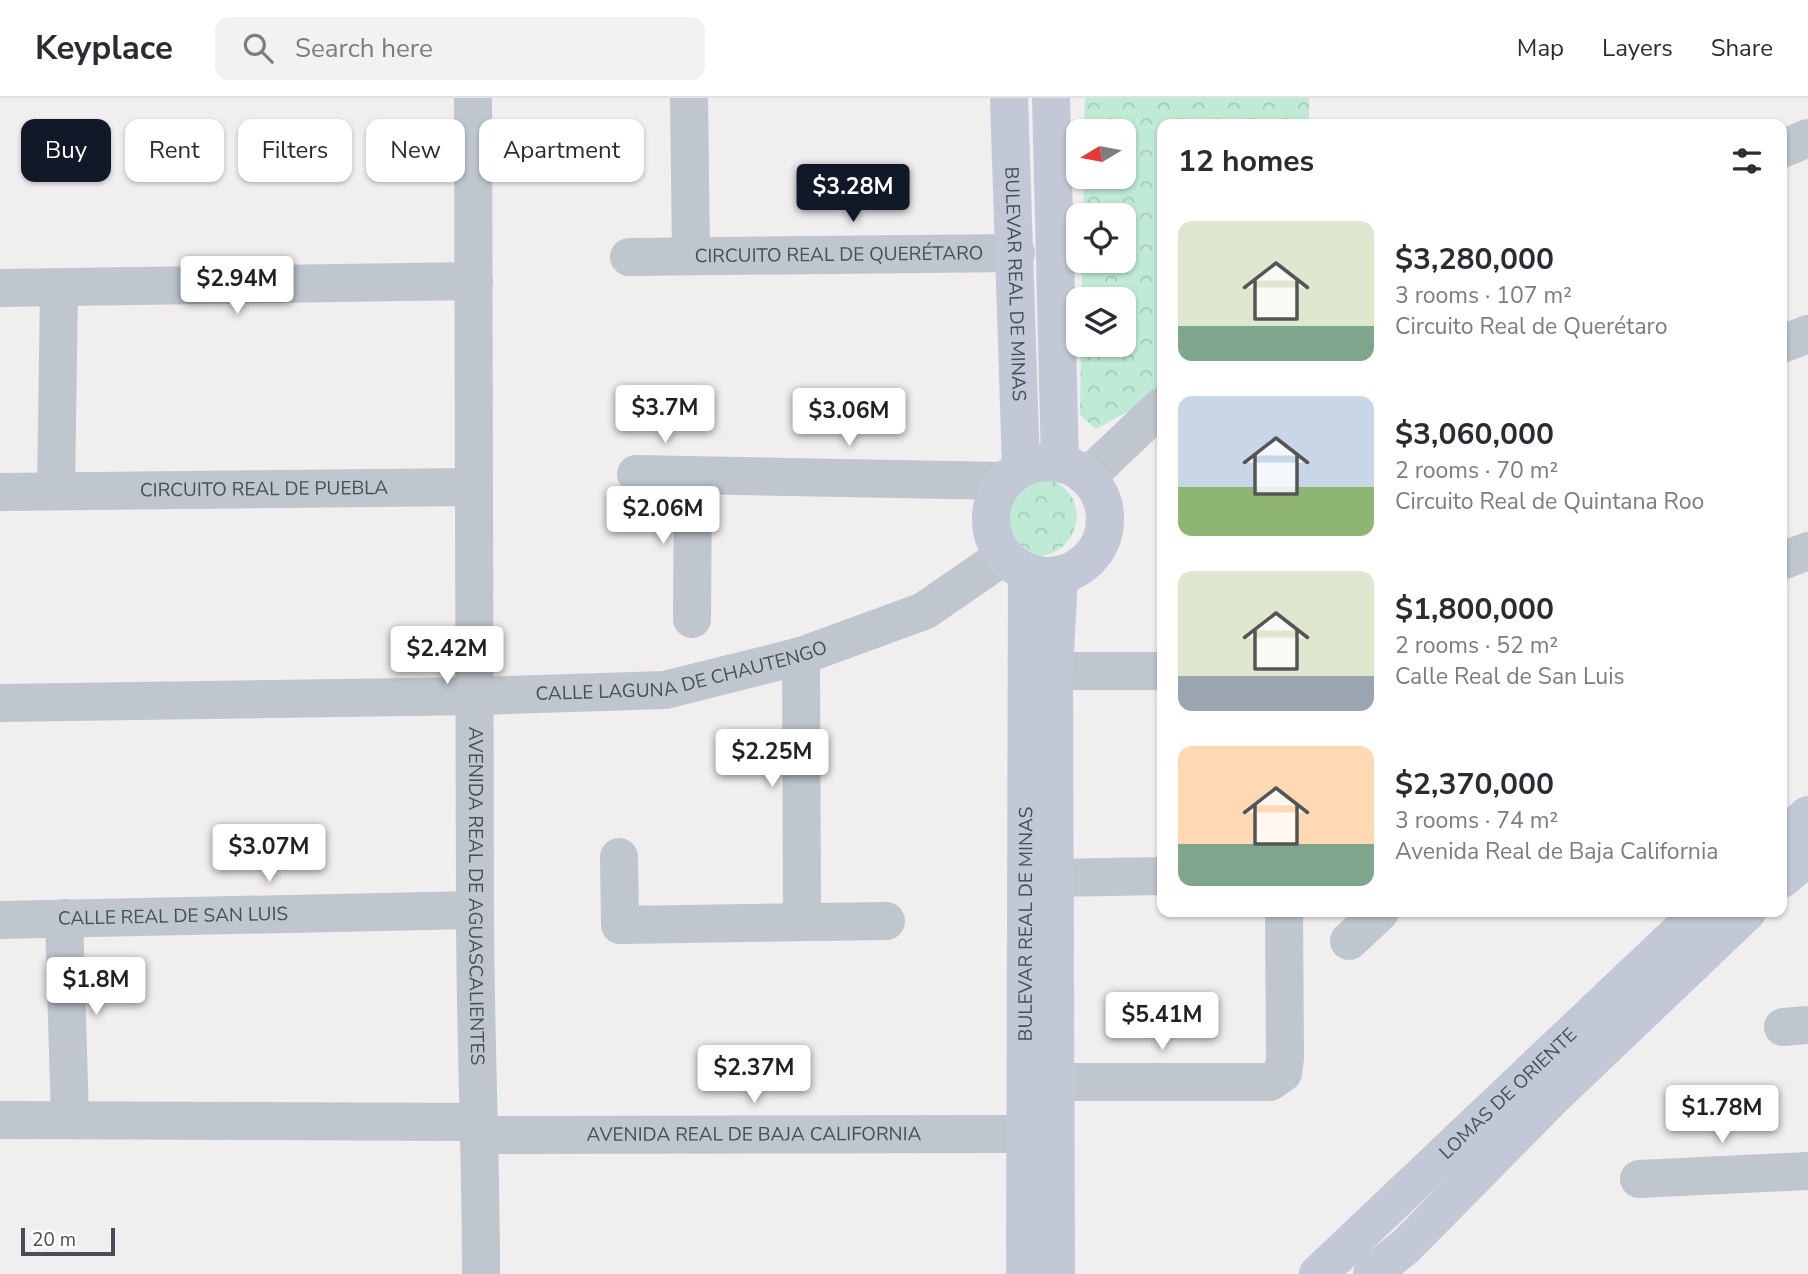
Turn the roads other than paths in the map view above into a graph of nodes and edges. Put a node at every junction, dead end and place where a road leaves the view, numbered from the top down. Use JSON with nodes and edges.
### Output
{"nodes":[{"id":1,"x":473,"y":98,"type":"edge"},
{"id":2,"x":689,"y":98,"type":"edge"},
{"id":3,"x":1009,"y":98,"type":"edge"},
{"id":4,"x":1051,"y":98,"type":"edge"},
{"id":5,"x":1808,"y":138,"type":"edge"},
{"id":6,"x":1787,"y":147,"type":"edge"},
{"id":7,"x":1016,"y":253,"type":"junction"},
{"id":8,"x":691,"y":254,"type":"junction"},
{"id":9,"x":629,"y":257,"type":"dead end"},
{"id":10,"x":474,"y":281,"type":"junction"},
{"id":11,"x":0,"y":288,"type":"edge"},
{"id":12,"x":59,"y":289,"type":"junction"},
{"id":13,"x":1808,"y":334,"type":"edge"},
{"id":14,"x":1787,"y":342,"type":"edge"},
{"id":15,"x":1157,"y":410,"type":"edge"},
{"id":16,"x":1074,"y":469,"type":"junction"},
{"id":17,"x":636,"y":474,"type":"dead end"},
{"id":18,"x":1013,"y":474,"type":"junction"},
{"id":19,"x":694,"y":475,"type":"junction"},
{"id":20,"x":473,"y":487,"type":"junction"},
{"id":21,"x":56,"y":490,"type":"junction"},
{"id":22,"x":0,"y":492,"type":"edge"},
{"id":23,"x":1808,"y":551,"type":"edge"},
{"id":24,"x":1787,"y":559,"type":"edge"},
{"id":25,"x":1030,"y":568,"type":"junction"},
{"id":26,"x":691,"y":619,"type":"dead end"},
{"id":27,"x":801,"y":656,"type":"junction"},
{"id":28,"x":1054,"y":671,"type":"junction"},
{"id":29,"x":1157,"y":671,"type":"edge"},
{"id":30,"x":477,"y":696,"type":"junction"},
{"id":31,"x":0,"y":703,"type":"edge"},
{"id":32,"x":1808,"y":815,"type":"edge"},
{"id":33,"x":1787,"y":834,"type":"edge"},
{"id":34,"x":620,"y":857,"type":"dead end"},
{"id":35,"x":1808,"y":857,"type":"edge"},
{"id":36,"x":1787,"y":875,"type":"edge"},
{"id":37,"x":1157,"y":876,"type":"edge"},
{"id":38,"x":1055,"y":878,"type":"junction"},
{"id":39,"x":475,"y":910,"type":"junction"},
{"id":40,"x":1284,"y":917,"type":"edge"},
{"id":41,"x":1375,"y":917,"type":"edge"},
{"id":42,"x":1695,"y":917,"type":"edge"},
{"id":43,"x":1742,"y":917,"type":"edge"},
{"id":44,"x":64,"y":918,"type":"junction"},
{"id":45,"x":0,"y":920,"type":"edge"},
{"id":46,"x":886,"y":921,"type":"dead end"},
{"id":47,"x":802,"y":922,"type":"junction"},
{"id":48,"x":1349,"y":941,"type":"dead end"},
{"id":49,"x":1054,"y":1082,"type":"junction"},
{"id":50,"x":70,"y":1118,"type":"junction"},
{"id":51,"x":0,"y":1120,"type":"edge"},
{"id":52,"x":480,"y":1129,"type":"junction"},
{"id":53,"x":1027,"y":1134,"type":"junction"},
{"id":54,"x":1808,"y":1171,"type":"edge"},
{"id":55,"x":1639,"y":1179,"type":"dead end"},
{"id":56,"x":481,"y":1274,"type":"edge"},
{"id":57,"x":1025,"y":1274,"type":"edge"},
{"id":58,"x":1056,"y":1274,"type":"edge"},
{"id":59,"x":1318,"y":1274,"type":"edge"},
{"id":60,"x":1372,"y":1274,"type":"edge"}],
"edges":[{"from":1,"to":10,"type":"street","name":"AVENIDA REAL DE AGUASCALIENTES"},
{"from":2,"to":8,"type":"street","name":"CIRCUITO REAL DE QUERÉTARO"},
{"from":3,"to":7,"type":"street","name":"BULEVAR REAL DE MINAS"},
{"from":4,"to":16,"type":"street","name":"BULEVAR REAL DE MINAS"},
{"from":5,"to":6,"type":"street"},
{"from":7,"to":8,"type":"street","name":"CIRCUITO REAL DE QUERÉTARO"},
{"from":7,"to":18,"type":"street","name":"BULEVAR REAL DE MINAS"},
{"from":8,"to":9,"type":"street"},
{"from":10,"to":12,"type":"street"},
{"from":10,"to":20,"type":"street","name":"AVENIDA REAL DE AGUASCALIENTES"},
{"from":11,"to":12,"type":"street"},
{"from":12,"to":21,"type":"street"},
{"from":13,"to":14,"type":"street"},
{"from":15,"to":16,"type":"street"},
{"from":16,"to":18,"type":"street"},
{"from":16,"to":25,"type":"street"},
{"from":17,"to":19,"type":"street"},
{"from":18,"to":19,"type":"street"},
{"from":18,"to":25,"type":"street"},
{"from":19,"to":26,"type":"street"},
{"from":20,"to":21,"type":"street","name":"CIRCUITO REAL DE PUEBLA"},
{"from":20,"to":30,"type":"street","name":"AVENIDA REAL DE AGUASCALIENTES"},
{"from":21,"to":22,"type":"street","name":"CIRCUITO REAL DE PUEBLA"},
{"from":23,"to":24,"type":"street"},
{"from":25,"to":27,"type":"street","name":"CALLE LAGUNA DE CHAUTENGO"},
{"from":25,"to":28,"type":"street","name":"BULEVAR REAL DE MINAS"},
{"from":25,"to":53,"type":"street","name":"BULEVAR REAL DE MINAS"},
{"from":27,"to":30,"type":"street","name":"CALLE LAGUNA DE CHAUTENGO"},
{"from":27,"to":47,"type":"street"},
{"from":28,"to":29,"type":"street"},
{"from":28,"to":38,"type":"street","name":"BULEVAR REAL DE MINAS"},
{"from":30,"to":31,"type":"street","name":"CALLE LAGUNA DE CHAUTENGO"},
{"from":30,"to":39,"type":"street","name":"AVENIDA REAL DE AGUASCALIENTES"},
{"from":32,"to":33,"type":"street"},
{"from":34,"to":47,"type":"street"},
{"from":35,"to":36,"type":"street"},
{"from":37,"to":38,"type":"street"},
{"from":38,"to":49,"type":"street","name":"BULEVAR REAL DE MINAS"},
{"from":39,"to":44,"type":"street","name":"CALLE REAL DE SAN LUIS"},
{"from":39,"to":52,"type":"street","name":"AVENIDA REAL DE AGUASCALIENTES"},
{"from":40,"to":49,"type":"street"},
{"from":41,"to":48,"type":"street"},
{"from":42,"to":59,"type":"street","name":"LOMAS DE ORIENTE"},
{"from":43,"to":60,"type":"street","name":"LOMAS DE ORIENTE"},
{"from":44,"to":45,"type":"street"},
{"from":44,"to":50,"type":"street","name":"CALLE REAL DE SAN LUIS"},
{"from":46,"to":47,"type":"street"},
{"from":49,"to":58,"type":"street","name":"BULEVAR REAL DE MINAS"},
{"from":50,"to":51,"type":"street"},
{"from":50,"to":52,"type":"street"},
{"from":52,"to":53,"type":"street","name":"AVENIDA REAL DE BAJA CALIFORNIA"},
{"from":52,"to":56,"type":"street","name":"AVENIDA REAL DE AGUASCALIENTES"},
{"from":53,"to":57,"type":"street","name":"BULEVAR REAL DE MINAS"},
{"from":54,"to":55,"type":"street"}]}
